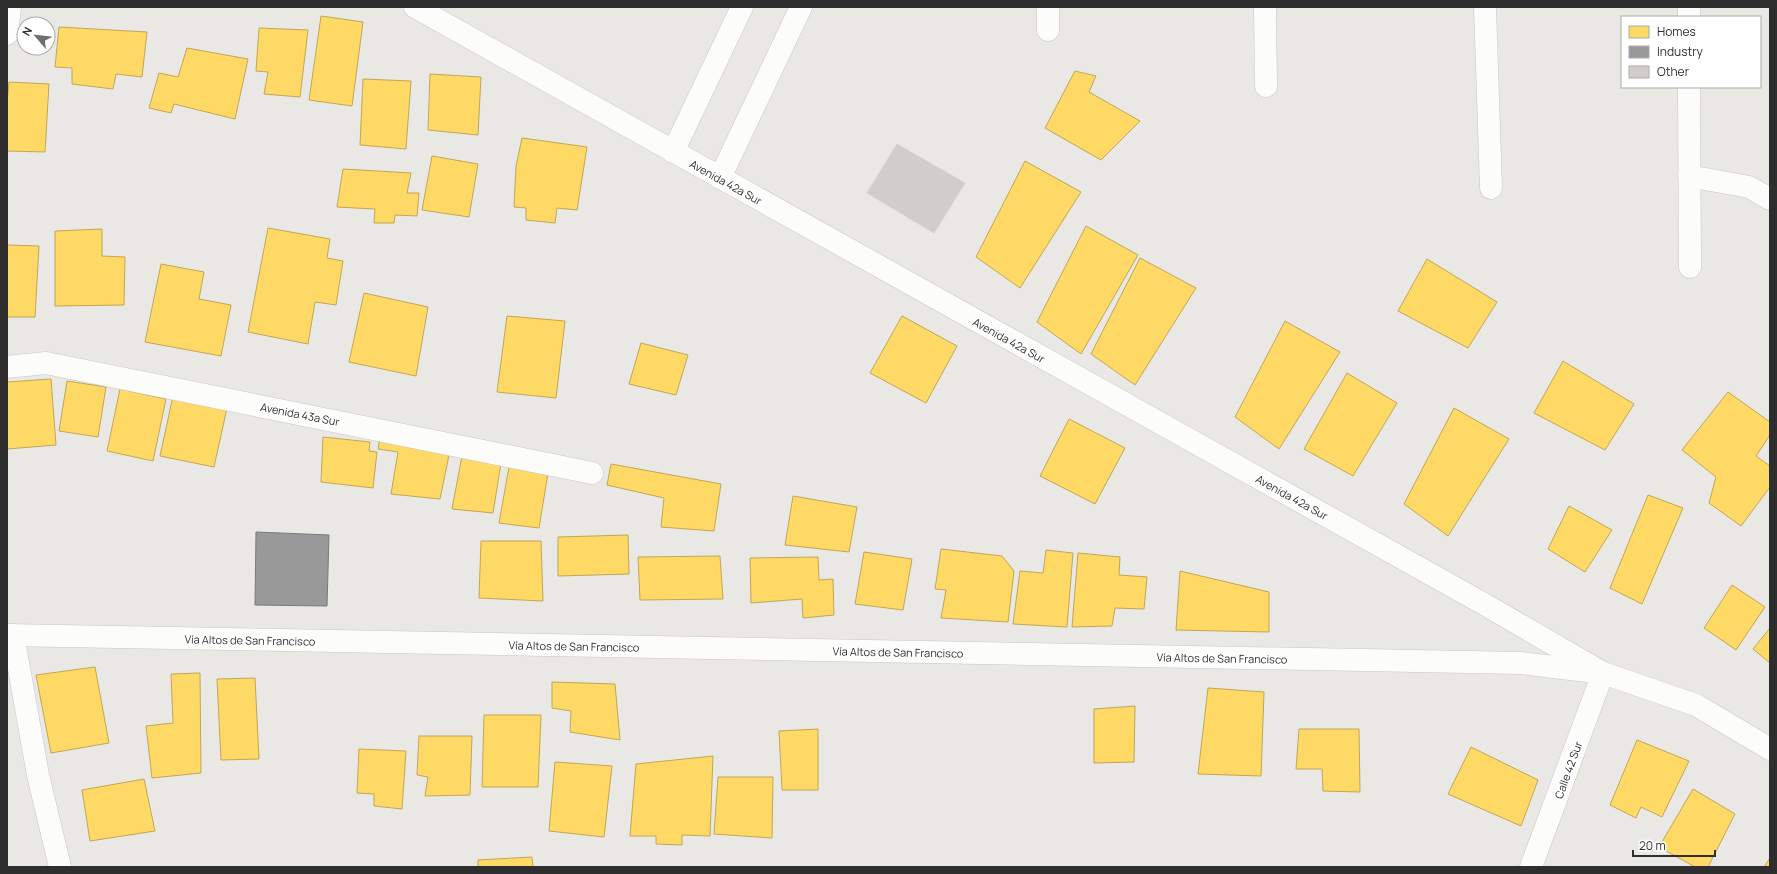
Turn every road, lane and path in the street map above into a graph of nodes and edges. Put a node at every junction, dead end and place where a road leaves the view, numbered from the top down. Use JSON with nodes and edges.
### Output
{"nodes":[{"id":1,"x":10,"y":7,"type":"edge"},
{"id":2,"x":415,"y":7,"type":"edge"},
{"id":3,"x":742,"y":7,"type":"edge"},
{"id":4,"x":801,"y":7,"type":"edge"},
{"id":5,"x":1048,"y":7,"type":"edge"},
{"id":6,"x":1265,"y":7,"type":"edge"},
{"id":7,"x":1485,"y":7,"type":"edge"},
{"id":8,"x":1048,"y":30,"type":"dead end"},
{"id":9,"x":7,"y":34,"type":"edge"},
{"id":10,"x":1266,"y":86,"type":"dead end"},
{"id":11,"x":1689,"y":88,"type":"edge"},
{"id":12,"x":673,"y":152,"type":"junction"},
{"id":13,"x":1689,"y":176,"type":"junction"},
{"id":14,"x":720,"y":178,"type":"junction"},
{"id":15,"x":1491,"y":188,"type":"dead end"},
{"id":16,"x":1770,"y":199,"type":"edge"},
{"id":17,"x":1690,"y":267,"type":"dead end"},
{"id":18,"x":7,"y":367,"type":"edge"},
{"id":19,"x":592,"y":474,"type":"dead end"},
{"id":20,"x":10,"y":635,"type":"edge"},
{"id":21,"x":1603,"y":673,"type":"junction"},
{"id":22,"x":1770,"y":749,"type":"edge"},
{"id":23,"x":60,"y":867,"type":"edge"},
{"id":24,"x":1531,"y":867,"type":"edge"}],
"edges":[{"from":1,"to":9,"type":"street"},
{"from":2,"to":12,"type":"street","name":"Avenida 42a Sur"},
{"from":3,"to":12,"type":"street"},
{"from":4,"to":14,"type":"street"},
{"from":5,"to":8,"type":"street"},
{"from":6,"to":10,"type":"street"},
{"from":7,"to":15,"type":"street"},
{"from":11,"to":13,"type":"street"},
{"from":12,"to":14,"type":"street","name":"Avenida 42a Sur"},
{"from":13,"to":16,"type":"street"},
{"from":13,"to":17,"type":"street"},
{"from":14,"to":21,"type":"street","name":"Avenida 42a Sur"},
{"from":18,"to":19,"type":"street","name":"Avenida 43a Sur"},
{"from":20,"to":21,"type":"street","name":"Vía Altos de San Francisco"},
{"from":20,"to":23,"type":"street"},
{"from":21,"to":22,"type":"street","name":"Vía Altos de San Francisco"},
{"from":21,"to":24,"type":"street","name":"Calle 42 Sur"}]}
